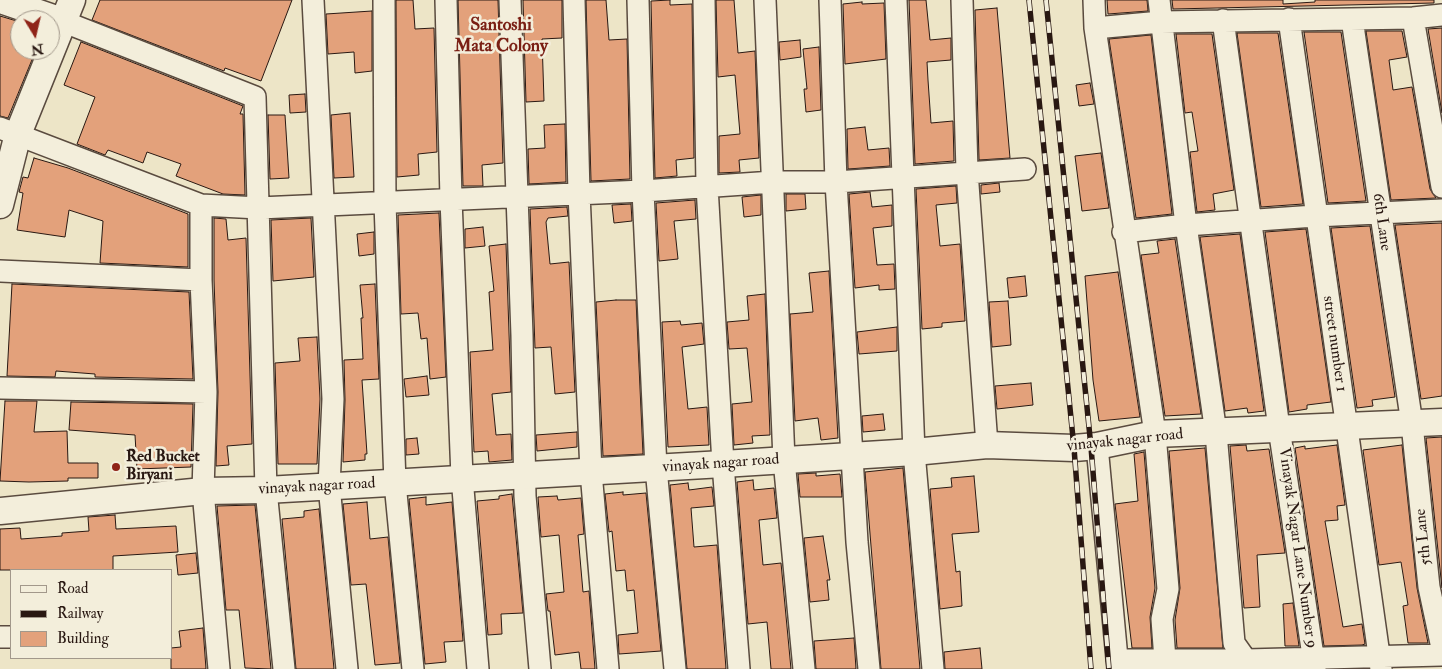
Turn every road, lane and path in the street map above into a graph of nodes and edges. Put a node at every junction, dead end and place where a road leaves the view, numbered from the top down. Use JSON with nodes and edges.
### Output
{"nodes":[{"id":1,"x":1,"y":0,"type":"edge"},
{"id":2,"x":313,"y":0,"type":"edge"},
{"id":3,"x":384,"y":0,"type":"edge"},
{"id":4,"x":446,"y":0,"type":"edge"},
{"id":5,"x":510,"y":0,"type":"edge"},
{"id":6,"x":574,"y":0,"type":"edge"},
{"id":7,"x":638,"y":0,"type":"edge"},
{"id":8,"x":704,"y":0,"type":"edge"},
{"id":9,"x":765,"y":0,"type":"edge"},
{"id":10,"x":830,"y":0,"type":"edge"},
{"id":11,"x":896,"y":0,"type":"edge"},
{"id":12,"x":962,"y":0,"type":"edge"},
{"id":13,"x":1094,"y":0,"type":"edge"},
{"id":14,"x":1159,"y":0,"type":"edge"},
{"id":15,"x":67,"y":11,"type":"edge"},
{"id":16,"x":1442,"y":15,"type":"edge"},
{"id":17,"x":1413,"y":18,"type":"junction"},
{"id":18,"x":1289,"y":19,"type":"junction"},
{"id":19,"x":1352,"y":19,"type":"junction"},
{"id":20,"x":1223,"y":20,"type":"junction"},
{"id":21,"x":1161,"y":22,"type":"junction"},
{"id":22,"x":1095,"y":28,"type":"junction"},
{"id":23,"x":9,"y":131,"type":"edge"},
{"id":24,"x":1025,"y":169,"type":"dead end"},
{"id":25,"x":967,"y":171,"type":"junction"},
{"id":26,"x":902,"y":176,"type":"junction"},
{"id":27,"x":773,"y":182,"type":"junction"},
{"id":28,"x":836,"y":182,"type":"junction"},
{"id":29,"x":707,"y":186,"type":"junction"},
{"id":30,"x":1442,"y":187,"type":"edge"},
{"id":31,"x":643,"y":191,"type":"junction"},
{"id":32,"x":579,"y":193,"type":"junction"},
{"id":33,"x":516,"y":196,"type":"junction"},
{"id":34,"x":451,"y":200,"type":"junction"},
{"id":35,"x":385,"y":203,"type":"junction"},
{"id":36,"x":0,"y":205,"type":"edge"},
{"id":37,"x":201,"y":205,"type":"junction"},
{"id":38,"x":322,"y":206,"type":"junction"},
{"id":39,"x":259,"y":208,"type":"junction"},
{"id":40,"x":1442,"y":210,"type":"edge"},
{"id":41,"x":1380,"y":214,"type":"junction"},
{"id":42,"x":1315,"y":216,"type":"junction"},
{"id":43,"x":1252,"y":220,"type":"junction"},
{"id":44,"x":1186,"y":225,"type":"junction"},
{"id":45,"x":1124,"y":232,"type":"junction"},
{"id":46,"x":0,"y":271,"type":"edge"},
{"id":47,"x":201,"y":280,"type":"junction"},
{"id":48,"x":0,"y":388,"type":"edge"},
{"id":49,"x":206,"y":392,"type":"junction"},
{"id":50,"x":1442,"y":422,"type":"edge"},
{"id":51,"x":1412,"y":424,"type":"junction"},
{"id":52,"x":1346,"y":426,"type":"junction"},
{"id":53,"x":1278,"y":428,"type":"junction"},
{"id":54,"x":1216,"y":433,"type":"junction"},
{"id":55,"x":1155,"y":434,"type":"junction"},
{"id":56,"x":987,"y":445,"type":"junction"},
{"id":57,"x":1097,"y":446,"type":"junction"},
{"id":58,"x":914,"y":452,"type":"junction"},
{"id":59,"x":852,"y":455,"type":"junction"},
{"id":60,"x":784,"y":460,"type":"junction"},
{"id":61,"x":723,"y":464,"type":"junction"},
{"id":62,"x":656,"y":468,"type":"junction"},
{"id":63,"x":591,"y":472,"type":"junction"},
{"id":64,"x":525,"y":474,"type":"junction"},
{"id":65,"x":462,"y":477,"type":"junction"},
{"id":66,"x":395,"y":483,"type":"junction"},
{"id":67,"x":330,"y":486,"type":"junction"},
{"id":68,"x":266,"y":490,"type":"junction"},
{"id":69,"x":202,"y":491,"type":"junction"},
{"id":70,"x":0,"y":511,"type":"edge"},
{"id":71,"x":1442,"y":648,"type":"edge"},
{"id":72,"x":1442,"y":655,"type":"edge"},
{"id":73,"x":1164,"y":660,"type":"junction"},
{"id":74,"x":1380,"y":662,"type":"edge"},
{"id":75,"x":1314,"y":663,"type":"edge"},
{"id":76,"x":1117,"y":664,"type":"edge"},
{"id":77,"x":1187,"y":664,"type":"edge"},
{"id":78,"x":1247,"y":665,"type":"edge"},
{"id":79,"x":219,"y":669,"type":"edge"},
{"id":80,"x":284,"y":669,"type":"edge"},
{"id":81,"x":347,"y":669,"type":"edge"},
{"id":82,"x":413,"y":669,"type":"edge"},
{"id":83,"x":478,"y":669,"type":"edge"},
{"id":84,"x":540,"y":669,"type":"edge"},
{"id":85,"x":608,"y":669,"type":"edge"},
{"id":86,"x":675,"y":669,"type":"edge"},
{"id":87,"x":739,"y":669,"type":"edge"},
{"id":88,"x":804,"y":669,"type":"edge"},
{"id":89,"x":869,"y":669,"type":"edge"},
{"id":90,"x":933,"y":669,"type":"edge"}],
"edges":[{"from":1,"to":15,"type":"street"},
{"from":2,"to":38,"type":"street"},
{"from":3,"to":35,"type":"street"},
{"from":4,"to":34,"type":"street"},
{"from":5,"to":33,"type":"street"},
{"from":6,"to":32,"type":"street"},
{"from":7,"to":31,"type":"street"},
{"from":8,"to":29,"type":"street"},
{"from":9,"to":27,"type":"street"},
{"from":10,"to":28,"type":"street"},
{"from":11,"to":26,"type":"street"},
{"from":12,"to":25,"type":"street"},
{"from":13,"to":22,"type":"street"},
{"from":14,"to":21,"type":"street"},
{"from":15,"to":23,"type":"street"},
{"from":15,"to":39,"type":"street"},
{"from":16,"to":17,"type":"street"},
{"from":17,"to":19,"type":"street"},
{"from":17,"to":30,"type":"street"},
{"from":18,"to":19,"type":"street"},
{"from":18,"to":20,"type":"street"},
{"from":18,"to":42,"type":"street","name":"street number 1"},
{"from":19,"to":41,"type":"street","name":"6th Lane"},
{"from":20,"to":21,"type":"street"},
{"from":20,"to":43,"type":"street","name":"Vinayak Nagar Lane Number 9"},
{"from":21,"to":22,"type":"street"},
{"from":21,"to":44,"type":"street"},
{"from":22,"to":45,"type":"street"},
{"from":23,"to":36,"type":"street"},
{"from":23,"to":37,"type":"street"},
{"from":24,"to":25,"type":"street"},
{"from":25,"to":26,"type":"street"},
{"from":25,"to":56,"type":"street"},
{"from":26,"to":28,"type":"street"},
{"from":26,"to":58,"type":"street"},
{"from":27,"to":28,"type":"street"},
{"from":27,"to":29,"type":"street"},
{"from":27,"to":60,"type":"street"},
{"from":28,"to":59,"type":"street"},
{"from":29,"to":31,"type":"street"},
{"from":29,"to":61,"type":"street"},
{"from":31,"to":32,"type":"street"},
{"from":31,"to":62,"type":"street"},
{"from":32,"to":33,"type":"street"},
{"from":32,"to":63,"type":"street"},
{"from":33,"to":34,"type":"street"},
{"from":33,"to":64,"type":"street"},
{"from":34,"to":35,"type":"street"},
{"from":34,"to":65,"type":"street"},
{"from":35,"to":38,"type":"street"},
{"from":35,"to":66,"type":"street"},
{"from":37,"to":39,"type":"street"},
{"from":37,"to":47,"type":"street"},
{"from":38,"to":39,"type":"street"},
{"from":38,"to":67,"type":"street"},
{"from":39,"to":68,"type":"street"},
{"from":40,"to":41,"type":"street"},
{"from":41,"to":42,"type":"street"},
{"from":41,"to":51,"type":"street","name":"6th Lane"},
{"from":42,"to":43,"type":"street"},
{"from":42,"to":52,"type":"street","name":"street number 1"},
{"from":43,"to":44,"type":"street"},
{"from":43,"to":53,"type":"street","name":"Vinayak Nagar Lane Number 9"},
{"from":44,"to":45,"type":"street"},
{"from":44,"to":54,"type":"street"},
{"from":45,"to":55,"type":"street"},
{"from":46,"to":47,"type":"street"},
{"from":47,"to":49,"type":"street"},
{"from":48,"to":49,"type":"street"},
{"from":49,"to":69,"type":"street"},
{"from":50,"to":51,"type":"street","name":"vinayak nagar road"},
{"from":51,"to":52,"type":"street","name":"vinayak nagar road"},
{"from":51,"to":71,"type":"street","name":"5th Lane"},
{"from":52,"to":53,"type":"street","name":"vinayak nagar road"},
{"from":52,"to":74,"type":"street","name":"street number 1"},
{"from":53,"to":54,"type":"street","name":"vinayak nagar road"},
{"from":53,"to":75,"type":"street","name":"Vinayak Nagar Lane Number 9"},
{"from":54,"to":55,"type":"street","name":"vinayak nagar road"},
{"from":54,"to":78,"type":"street"},
{"from":55,"to":57,"type":"street","name":"vinayak nagar road"},
{"from":55,"to":73,"type":"street"},
{"from":56,"to":57,"type":"street","name":"vinayak nagar road"},
{"from":56,"to":58,"type":"street","name":"vinayak nagar road"},
{"from":57,"to":76,"type":"street"},
{"from":58,"to":59,"type":"street","name":"vinayak nagar road"},
{"from":58,"to":90,"type":"street"},
{"from":59,"to":60,"type":"street","name":"vinayak nagar road"},
{"from":59,"to":89,"type":"street"},
{"from":60,"to":61,"type":"street","name":"vinayak nagar road"},
{"from":60,"to":88,"type":"street"},
{"from":61,"to":62,"type":"street","name":"vinayak nagar road"},
{"from":61,"to":87,"type":"street"},
{"from":62,"to":63,"type":"street","name":"vinayak nagar road"},
{"from":62,"to":86,"type":"street"},
{"from":63,"to":64,"type":"street","name":"vinayak nagar road"},
{"from":63,"to":85,"type":"street"},
{"from":64,"to":65,"type":"street","name":"vinayak nagar road"},
{"from":64,"to":84,"type":"street"},
{"from":65,"to":66,"type":"street","name":"vinayak nagar road"},
{"from":65,"to":83,"type":"street"},
{"from":66,"to":67,"type":"street","name":"vinayak nagar road"},
{"from":66,"to":82,"type":"street"},
{"from":67,"to":68,"type":"street","name":"vinayak nagar road"},
{"from":67,"to":81,"type":"street"},
{"from":68,"to":69,"type":"street","name":"vinayak nagar road"},
{"from":68,"to":80,"type":"street"},
{"from":69,"to":70,"type":"street","name":"vinayak nagar road"},
{"from":69,"to":79,"type":"street"},
{"from":72,"to":74,"type":"street"},
{"from":73,"to":76,"type":"street"},
{"from":73,"to":77,"type":"street"},
{"from":74,"to":75,"type":"street"},
{"from":75,"to":78,"type":"street"},
{"from":77,"to":78,"type":"street"}]}
